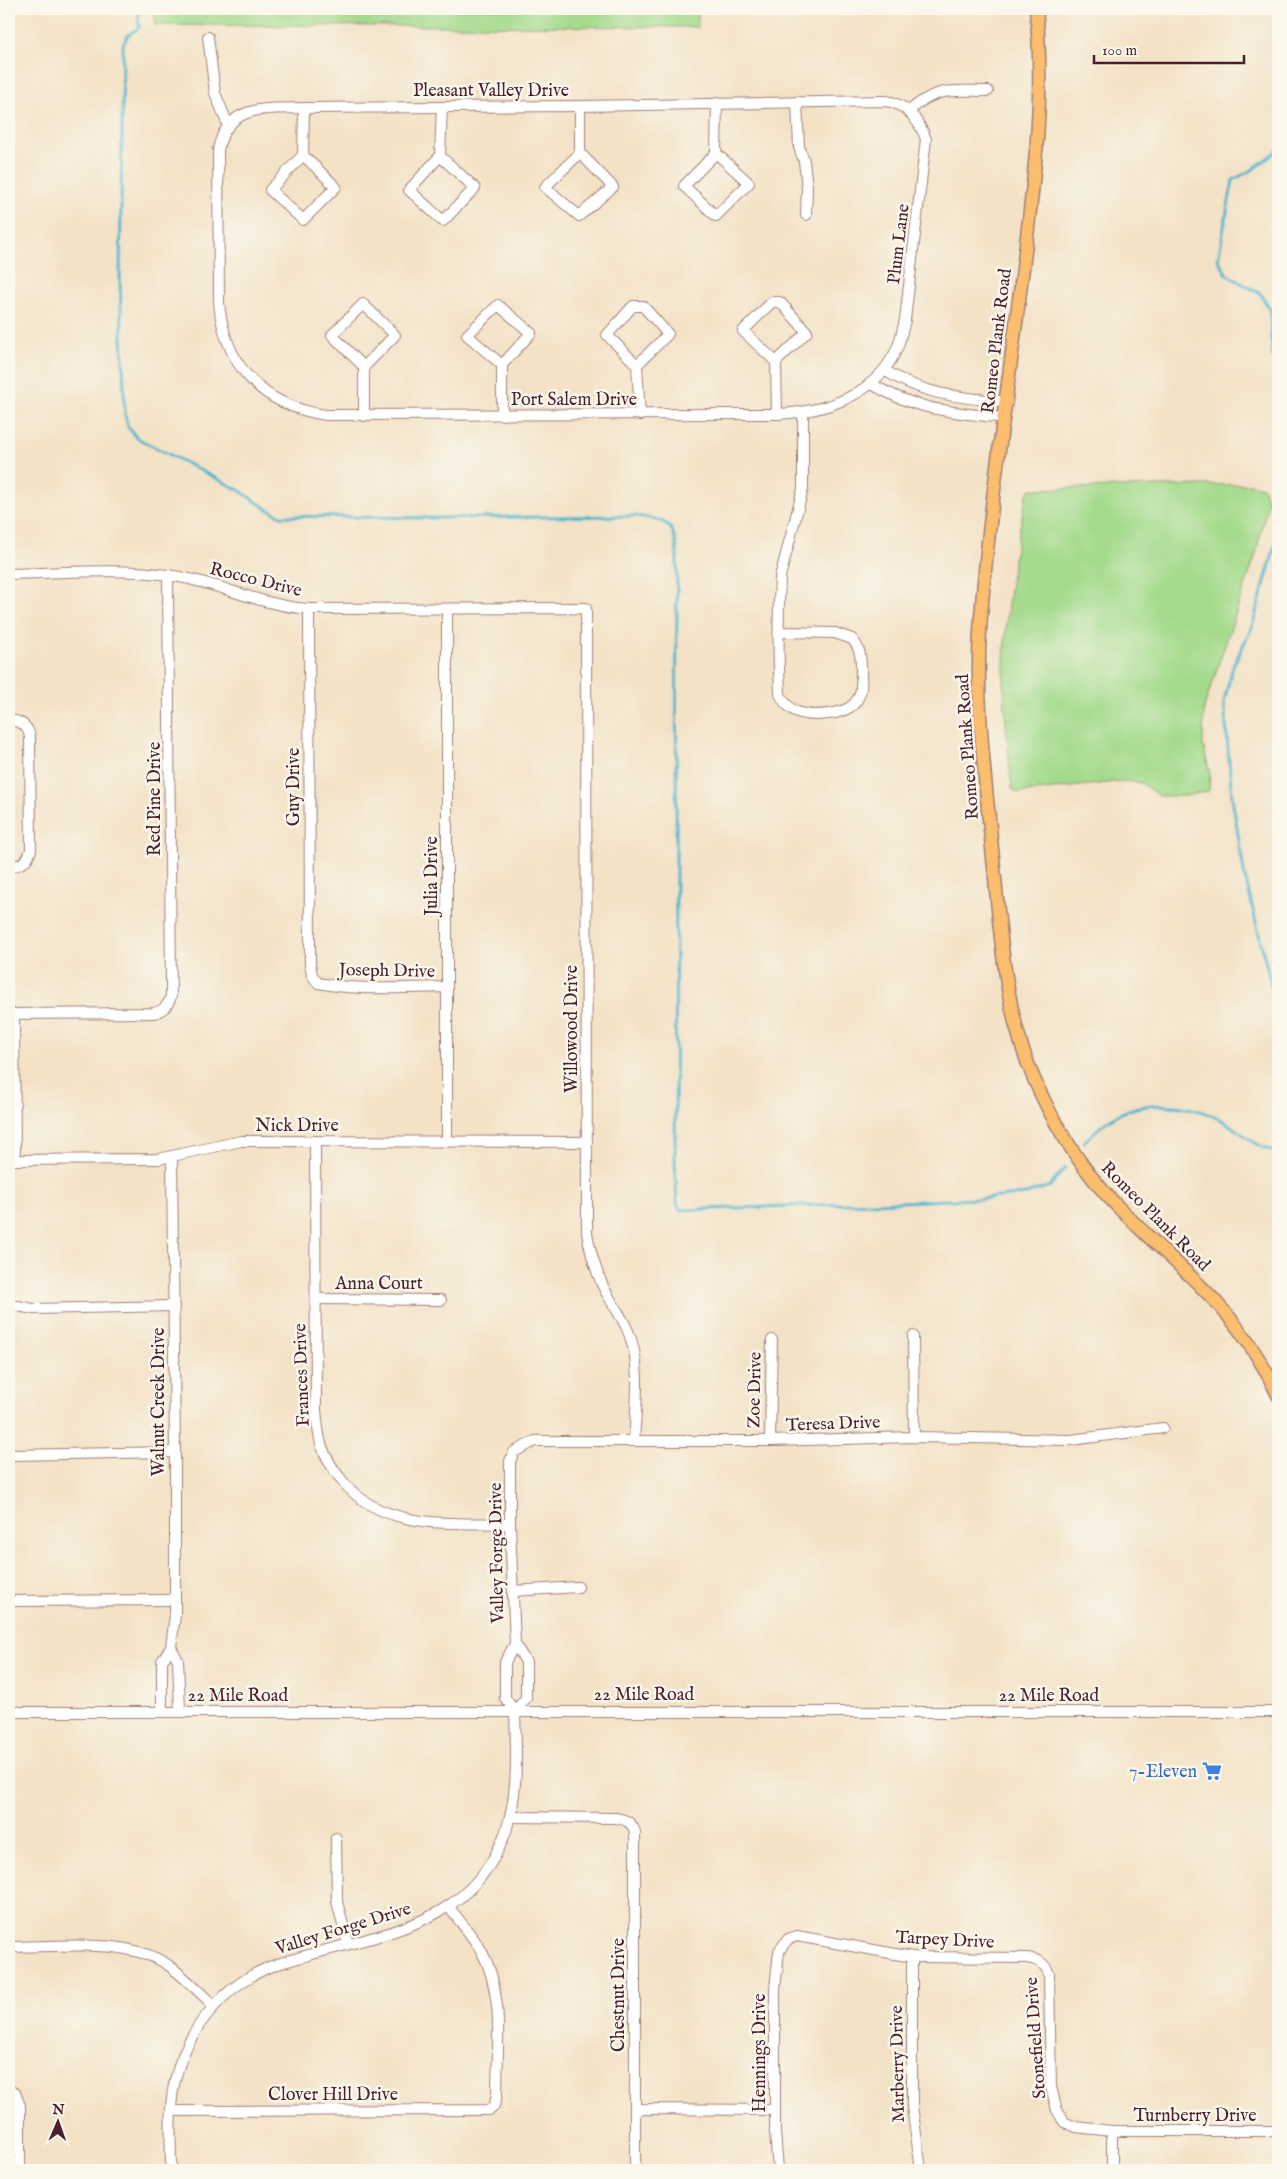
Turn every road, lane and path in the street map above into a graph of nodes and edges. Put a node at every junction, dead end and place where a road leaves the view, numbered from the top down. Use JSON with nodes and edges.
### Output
{"nodes":[{"id":1,"x":1036,"y":9,"type":"edge"},
{"id":2,"x":208,"y":37,"type":"dead end"},
{"id":3,"x":988,"y":92,"type":"dead end"},
{"id":4,"x":797,"y":102,"type":"junction"},
{"id":5,"x":717,"y":103,"type":"junction"},
{"id":6,"x":580,"y":106,"type":"junction"},
{"id":7,"x":442,"y":107,"type":"junction"},
{"id":8,"x":304,"y":108,"type":"junction"},
{"id":9,"x":909,"y":111,"type":"junction"},
{"id":10,"x":916,"y":120,"type":"joint"},
{"id":11,"x":228,"y":125,"type":"junction"},
{"id":12,"x":580,"y":153,"type":"junction"},
{"id":13,"x":716,"y":153,"type":"junction"},
{"id":14,"x":303,"y":156,"type":"junction"},
{"id":15,"x":440,"y":156,"type":"junction"},
{"id":16,"x":806,"y":215,"type":"dead end"},
{"id":17,"x":776,"y":362,"type":"junction"},
{"id":18,"x":502,"y":365,"type":"junction"},
{"id":19,"x":638,"y":365,"type":"junction"},
{"id":20,"x":364,"y":367,"type":"junction"},
{"id":21,"x":884,"y":370,"type":"junction"},
{"id":22,"x":870,"y":383,"type":"junction"},
{"id":23,"x":1006,"y":402,"type":"junction"},
{"id":24,"x":803,"y":413,"type":"junction"},
{"id":25,"x":778,"y":414,"type":"junction"},
{"id":26,"x":502,"y":415,"type":"junction"},
{"id":27,"x":640,"y":415,"type":"junction"},
{"id":28,"x":364,"y":416,"type":"junction"},
{"id":29,"x":1004,"y":418,"type":"junction"},
{"id":30,"x":9,"y":574,"type":"edge"},
{"id":31,"x":168,"y":575,"type":"junction"},
{"id":32,"x":586,"y":608,"type":"joint"},
{"id":33,"x":308,"y":609,"type":"junction"},
{"id":34,"x":447,"y":610,"type":"junction"},
{"id":35,"x":779,"y":632,"type":"junction"},
{"id":36,"x":9,"y":720,"type":"edge"},
{"id":37,"x":9,"y":867,"type":"edge"},
{"id":38,"x":310,"y":964,"type":"joint"},
{"id":39,"x":447,"y":987,"type":"junction"},
{"id":40,"x":12,"y":1014,"type":"edge"},
{"id":41,"x":316,"y":1142,"type":"junction"},
{"id":42,"x":447,"y":1142,"type":"junction"},
{"id":43,"x":587,"y":1142,"type":"junction"},
{"id":44,"x":172,"y":1156,"type":"junction"},
{"id":45,"x":12,"y":1160,"type":"edge"},
{"id":46,"x":316,"y":1299,"type":"junction"},
{"id":47,"x":442,"y":1300,"type":"dead end"},
{"id":48,"x":174,"y":1306,"type":"junction"},
{"id":49,"x":9,"y":1308,"type":"edge"},
{"id":50,"x":914,"y":1336,"type":"dead end"},
{"id":51,"x":772,"y":1340,"type":"dead end"},
{"id":52,"x":1278,"y":1395,"type":"edge"},
{"id":53,"x":1163,"y":1428,"type":"dead end"},
{"id":54,"x":914,"y":1437,"type":"junction"},
{"id":55,"x":634,"y":1441,"type":"junction"},
{"id":56,"x":770,"y":1441,"type":"junction"},
{"id":57,"x":175,"y":1452,"type":"junction"},
{"id":58,"x":9,"y":1455,"type":"edge"},
{"id":59,"x":510,"y":1461,"type":"joint"},
{"id":60,"x":510,"y":1524,"type":"junction"},
{"id":61,"x":578,"y":1587,"type":"dead end"},
{"id":62,"x":513,"y":1591,"type":"junction"},
{"id":63,"x":175,"y":1600,"type":"junction"},
{"id":64,"x":9,"y":1601,"type":"edge"},
{"id":65,"x":515,"y":1644,"type":"junction"},
{"id":66,"x":171,"y":1647,"type":"junction"},
{"id":67,"x":162,"y":1711,"type":"junction"},
{"id":68,"x":180,"y":1711,"type":"junction"},
{"id":69,"x":515,"y":1711,"type":"junction"},
{"id":70,"x":9,"y":1712,"type":"edge"},
{"id":71,"x":1278,"y":1712,"type":"edge"},
{"id":72,"x":510,"y":1816,"type":"junction"},
{"id":73,"x":336,"y":1838,"type":"dead end"},
{"id":74,"x":449,"y":1906,"type":"junction"},
{"id":75,"x":788,"y":1939,"type":"joint"},
{"id":76,"x":348,"y":1944,"type":"junction"},
{"id":77,"x":9,"y":1947,"type":"edge"},
{"id":78,"x":912,"y":1957,"type":"junction"},
{"id":79,"x":1041,"y":1962,"type":"joint"},
{"id":80,"x":214,"y":2006,"type":"junction"},
{"id":81,"x":12,"y":2091,"type":"edge"},
{"id":82,"x":635,"y":2109,"type":"junction"},
{"id":83,"x":775,"y":2110,"type":"junction"},
{"id":84,"x":171,"y":2111,"type":"junction"},
{"id":85,"x":1112,"y":2131,"type":"junction"},
{"id":86,"x":1278,"y":2131,"type":"edge"},
{"id":87,"x":20,"y":2170,"type":"edge"},
{"id":88,"x":171,"y":2170,"type":"edge"},
{"id":89,"x":635,"y":2170,"type":"edge"},
{"id":90,"x":778,"y":2170,"type":"edge"},
{"id":91,"x":921,"y":2170,"type":"edge"},
{"id":92,"x":1112,"y":2170,"type":"edge"}],
"edges":[{"from":1,"to":23,"type":"main road","name":"Romeo Plank Road"},
{"from":2,"to":11,"type":"street"},
{"from":3,"to":9,"type":"street"},
{"from":4,"to":5,"type":"street","name":"Pleasant Valley Drive"},
{"from":4,"to":9,"type":"street","name":"Pleasant Valley Drive"},
{"from":4,"to":16,"type":"street"},
{"from":5,"to":6,"type":"street","name":"Pleasant Valley Drive"},
{"from":5,"to":13,"type":"street"},
{"from":6,"to":7,"type":"street","name":"Pleasant Valley Drive"},
{"from":6,"to":12,"type":"street"},
{"from":7,"to":8,"type":"street","name":"Pleasant Valley Drive"},
{"from":7,"to":15,"type":"street"},
{"from":8,"to":11,"type":"street","name":"Pleasant Valley Drive"},
{"from":8,"to":14,"type":"street"},
{"from":9,"to":10,"type":"street","name":"Pleasant Valley Drive"},
{"from":10,"to":21,"type":"street","name":"Plum Lane"},
{"from":11,"to":28,"type":"street","name":"Port Salem Drive"},
{"from":12,"to":12,"type":"street"},
{"from":13,"to":13,"type":"street"},
{"from":14,"to":14,"type":"street"},
{"from":15,"to":15,"type":"street"},
{"from":17,"to":17,"type":"street"},
{"from":17,"to":25,"type":"street"},
{"from":18,"to":18,"type":"street"},
{"from":18,"to":26,"type":"street"},
{"from":19,"to":19,"type":"street"},
{"from":19,"to":27,"type":"street"},
{"from":20,"to":20,"type":"street"},
{"from":20,"to":28,"type":"street"},
{"from":21,"to":22,"type":"street","name":"Port Salem Drive"},
{"from":21,"to":23,"type":"street"},
{"from":22,"to":24,"type":"street","name":"Port Salem Drive"},
{"from":22,"to":29,"type":"street"},
{"from":23,"to":29,"type":"main road","name":"Romeo Plank Road"},
{"from":24,"to":25,"type":"street","name":"Port Salem Drive"},
{"from":24,"to":35,"type":"street"},
{"from":25,"to":27,"type":"street","name":"Port Salem Drive"},
{"from":26,"to":27,"type":"street","name":"Port Salem Drive"},
{"from":26,"to":28,"type":"street","name":"Port Salem Drive"},
{"from":29,"to":52,"type":"main road","name":"Romeo Plank Road"},
{"from":30,"to":31,"type":"street","name":"Rocco Drive"},
{"from":31,"to":33,"type":"street","name":"Rocco Drive"},
{"from":31,"to":40,"type":"street","name":"Red Pine Drive"},
{"from":32,"to":34,"type":"street","name":"Rocco Drive"},
{"from":32,"to":43,"type":"street","name":"Willowood Drive"},
{"from":33,"to":34,"type":"street","name":"Rocco Drive"},
{"from":33,"to":38,"type":"street","name":"Guy Drive"},
{"from":34,"to":39,"type":"street","name":"Julia Drive"},
{"from":35,"to":35,"type":"street"},
{"from":36,"to":37,"type":"street"},
{"from":38,"to":39,"type":"street","name":"Joseph Drive"},
{"from":39,"to":42,"type":"street","name":"Julia Drive"},
{"from":40,"to":45,"type":"street"},
{"from":41,"to":42,"type":"street","name":"Nick Drive"},
{"from":41,"to":44,"type":"street","name":"Nick Drive"},
{"from":41,"to":46,"type":"street","name":"Frances Drive"},
{"from":42,"to":43,"type":"street","name":"Nick Drive"},
{"from":43,"to":55,"type":"street","name":"Willowood Drive"},
{"from":44,"to":45,"type":"street","name":"Nick Drive"},
{"from":44,"to":48,"type":"street","name":"Walnut Creek Drive"},
{"from":46,"to":47,"type":"street","name":"Anna Court"},
{"from":46,"to":60,"type":"street","name":"Frances Drive"},
{"from":48,"to":49,"type":"street"},
{"from":48,"to":57,"type":"street","name":"Walnut Creek Drive"},
{"from":50,"to":54,"type":"street"},
{"from":51,"to":56,"type":"street","name":"Zoe Drive"},
{"from":53,"to":54,"type":"street","name":"Teresa Drive"},
{"from":54,"to":56,"type":"street","name":"Teresa Drive"},
{"from":55,"to":56,"type":"street","name":"Teresa Drive"},
{"from":55,"to":59,"type":"street","name":"Teresa Drive"},
{"from":57,"to":58,"type":"street"},
{"from":57,"to":63,"type":"street","name":"Walnut Creek Drive"},
{"from":59,"to":60,"type":"street","name":"Valley Forge Drive"},
{"from":60,"to":62,"type":"street","name":"Valley Forge Drive"},
{"from":61,"to":62,"type":"street"},
{"from":62,"to":65,"type":"street","name":"Valley Forge Drive"},
{"from":63,"to":64,"type":"street"},
{"from":63,"to":66,"type":"street","name":"Walnut Creek Drive"},
{"from":65,"to":69,"type":"street","name":"Valley Forge Drive"},
{"from":65,"to":69,"type":"street","name":"Valley Forge Drive"},
{"from":66,"to":67,"type":"street","name":"Walnut Creek Drive"},
{"from":66,"to":68,"type":"street","name":"Walnut Creek Drive"},
{"from":67,"to":68,"type":"street","name":"22 Mile Road"},
{"from":67,"to":70,"type":"street","name":"22 Mile Road"},
{"from":68,"to":69,"type":"street","name":"22 Mile Road"},
{"from":69,"to":71,"type":"street","name":"22 Mile Road"},
{"from":69,"to":72,"type":"street","name":"Valley Forge Drive"},
{"from":72,"to":74,"type":"street","name":"Valley Forge Drive"},
{"from":72,"to":82,"type":"street","name":"Chestnut Drive"},
{"from":73,"to":76,"type":"street"},
{"from":74,"to":76,"type":"street","name":"Valley Forge Drive"},
{"from":74,"to":84,"type":"street","name":"Clover Hill Drive"},
{"from":75,"to":78,"type":"street","name":"Tarpey Drive"},
{"from":75,"to":83,"type":"street","name":"Hennings Drive"},
{"from":76,"to":80,"type":"street","name":"Valley Forge Drive"},
{"from":77,"to":80,"type":"street"},
{"from":78,"to":79,"type":"street","name":"Tarpey Drive"},
{"from":78,"to":91,"type":"street","name":"Marberry Drive"},
{"from":79,"to":85,"type":"street","name":"Stonefield Drive"},
{"from":80,"to":84,"type":"street","name":"Valley Forge Drive"},
{"from":81,"to":87,"type":"street"},
{"from":82,"to":83,"type":"street"},
{"from":82,"to":89,"type":"street","name":"Chestnut Drive"},
{"from":83,"to":90,"type":"street","name":"Hennings Drive"},
{"from":84,"to":88,"type":"street","name":"Valley Forge Drive"},
{"from":85,"to":86,"type":"street","name":"Turnberry Drive"},
{"from":85,"to":92,"type":"street"}]}
